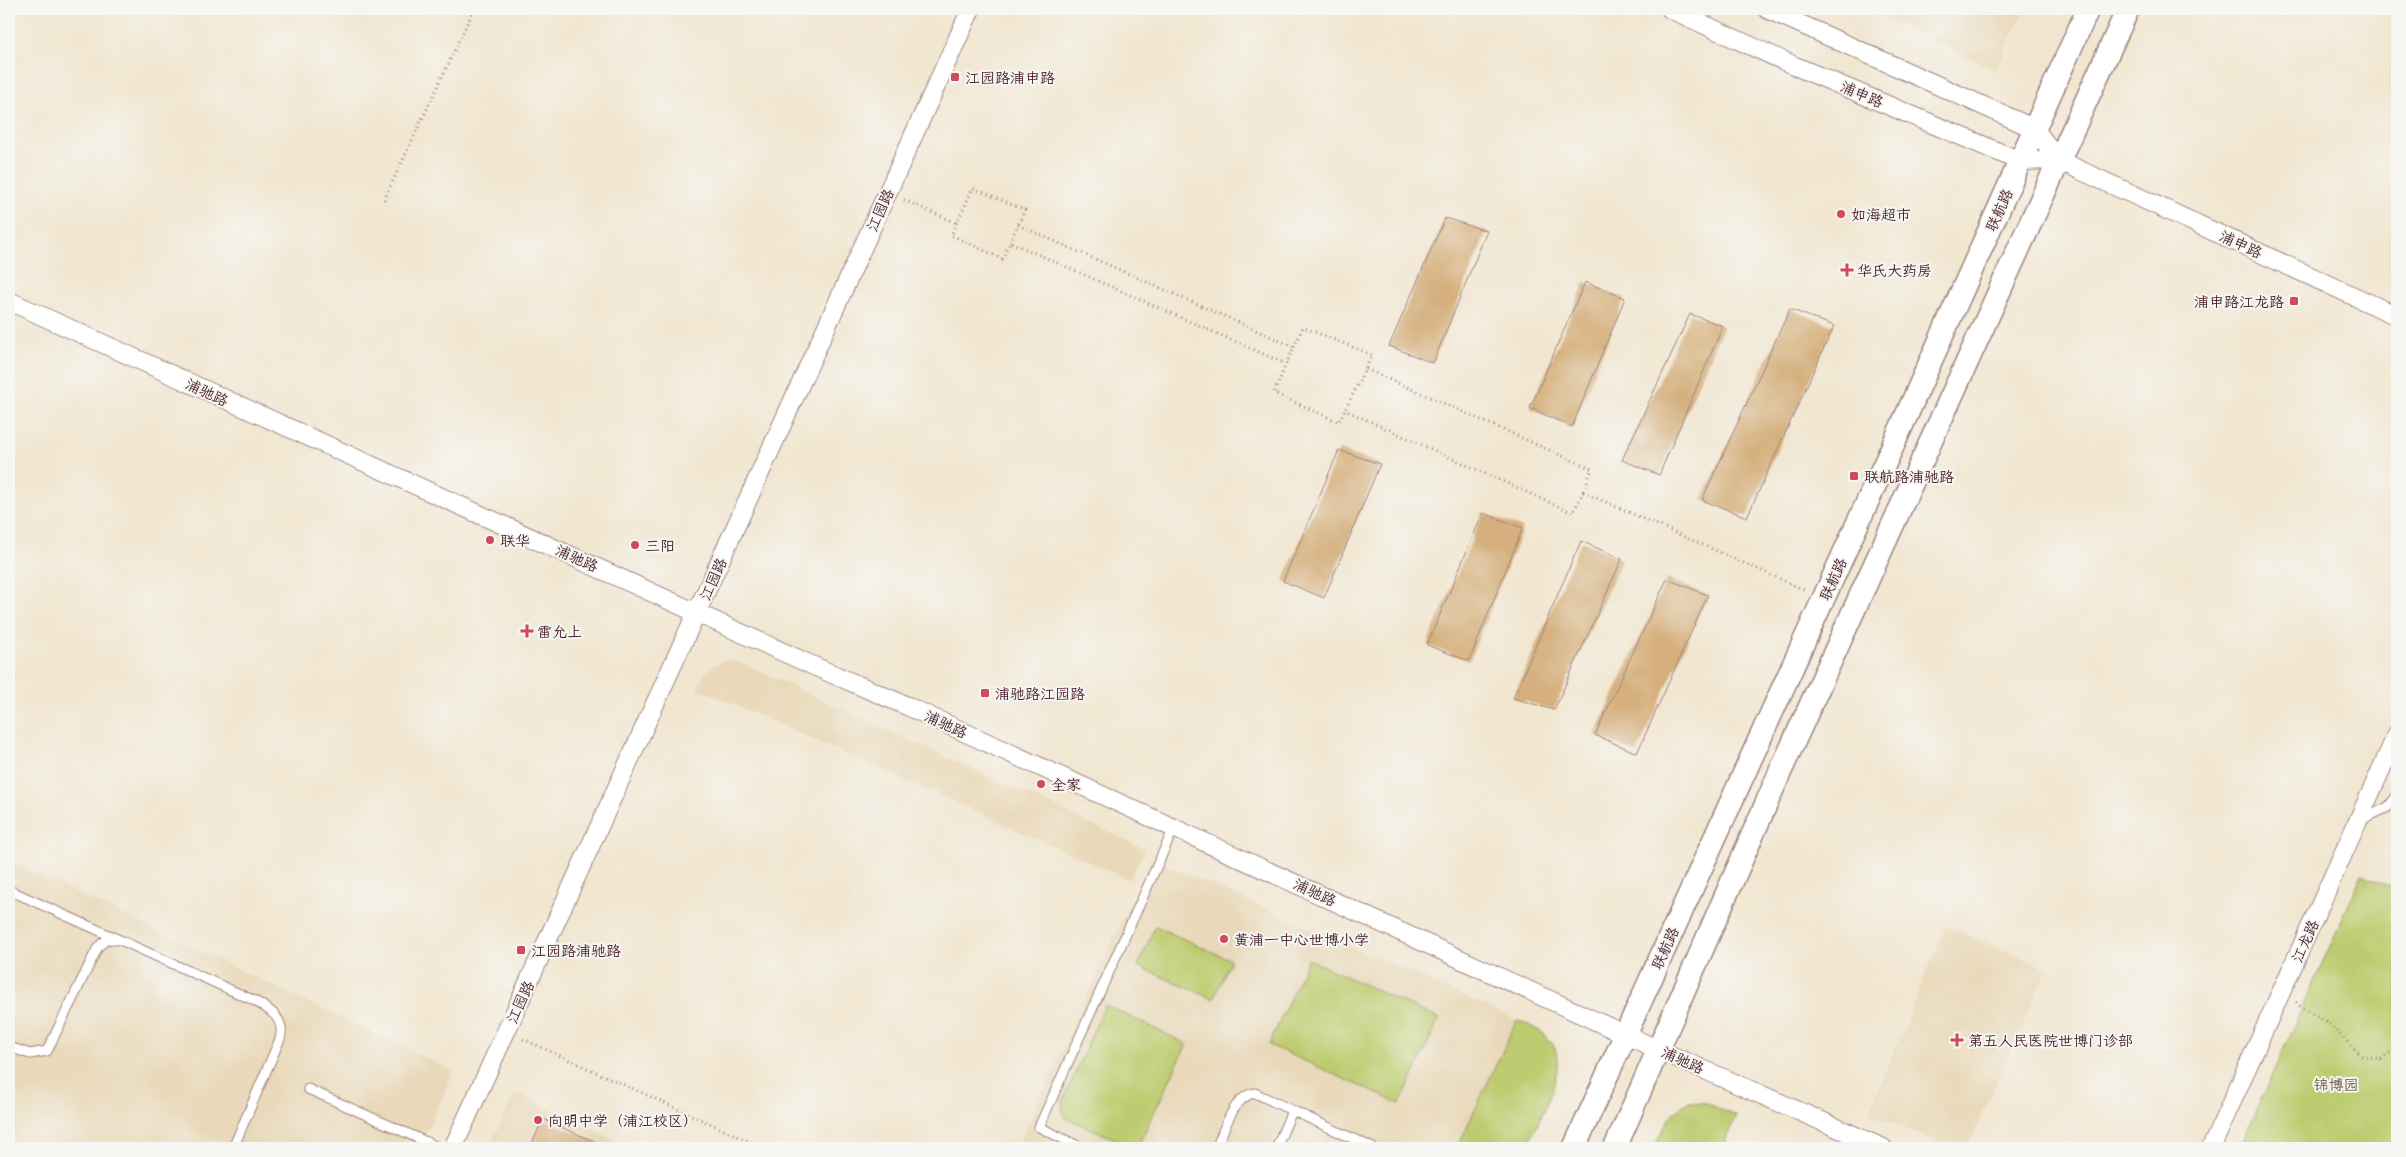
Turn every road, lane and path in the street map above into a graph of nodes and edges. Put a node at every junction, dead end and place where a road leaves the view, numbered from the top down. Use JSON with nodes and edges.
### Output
{"nodes":[{"id":1,"x":474,"y":9,"type":"edge"},
{"id":2,"x":971,"y":9,"type":"edge"},
{"id":3,"x":1670,"y":9,"type":"edge"},
{"id":4,"x":1767,"y":9,"type":"edge"},
{"id":5,"x":2088,"y":9,"type":"edge"},
{"id":6,"x":2128,"y":9,"type":"edge"},
{"id":7,"x":2035,"y":129,"type":"junction"},
{"id":8,"x":2058,"y":160,"type":"junction"},
{"id":9,"x":2020,"y":161,"type":"junction"},
{"id":10,"x":384,"y":200,"type":"dead end"},
{"id":11,"x":904,"y":200,"type":"dead end"},
{"id":12,"x":956,"y":223,"type":"junction"},
{"id":13,"x":1018,"y":226,"type":"junction"},
{"id":14,"x":1010,"y":242,"type":"junction"},
{"id":15,"x":9,"y":301,"type":"edge"},
{"id":16,"x":2397,"y":316,"type":"edge"},
{"id":17,"x":1294,"y":347,"type":"junction"},
{"id":18,"x":1286,"y":364,"type":"junction"},
{"id":19,"x":1366,"y":369,"type":"junction"},
{"id":20,"x":1346,"y":410,"type":"junction"},
{"id":21,"x":1583,"y":492,"type":"junction"},
{"id":22,"x":1824,"y":598,"type":"junction"},
{"id":23,"x":698,"y":612,"type":"junction"},
{"id":24,"x":2397,"y":734,"type":"edge"},
{"id":25,"x":2397,"y":796,"type":"edge"},
{"id":26,"x":2357,"y":822,"type":"junction"},
{"id":27,"x":1174,"y":828,"type":"junction"},
{"id":28,"x":9,"y":890,"type":"edge"},
{"id":29,"x":119,"y":940,"type":"junction"},
{"id":30,"x":2283,"y":989,"type":"junction"},
{"id":31,"x":507,"y":1032,"type":"junction"},
{"id":32,"x":1626,"y":1035,"type":"junction"},
{"id":33,"x":9,"y":1047,"type":"edge"},
{"id":34,"x":2397,"y":1048,"type":"edge"},
{"id":35,"x":1659,"y":1050,"type":"junction"},
{"id":36,"x":308,"y":1089,"type":"dead end"},
{"id":37,"x":1292,"y":1111,"type":"junction"},
{"id":38,"x":233,"y":1148,"type":"edge"},
{"id":39,"x":440,"y":1148,"type":"edge"},
{"id":40,"x":453,"y":1148,"type":"edge"},
{"id":41,"x":764,"y":1148,"type":"edge"},
{"id":42,"x":1082,"y":1148,"type":"edge"},
{"id":43,"x":1216,"y":1148,"type":"edge"},
{"id":44,"x":1276,"y":1148,"type":"edge"},
{"id":45,"x":1374,"y":1148,"type":"edge"},
{"id":46,"x":1574,"y":1148,"type":"edge"},
{"id":47,"x":1616,"y":1148,"type":"edge"},
{"id":48,"x":1883,"y":1148,"type":"edge"},
{"id":49,"x":2211,"y":1148,"type":"edge"}],
"edges":[{"from":1,"to":10,"type":"path"},
{"from":2,"to":23,"type":"street","name":"江园路"},
{"from":3,"to":9,"type":"street","name":"浦申路"},
{"from":4,"to":7,"type":"street","name":"浦申路"},
{"from":5,"to":7,"type":"street","name":"联航路"},
{"from":6,"to":8,"type":"street","name":"联航路"},
{"from":7,"to":8,"type":"street","name":"浦申路"},
{"from":7,"to":9,"type":"street","name":"联航路"},
{"from":8,"to":9,"type":"street","name":"浦申路"},
{"from":8,"to":16,"type":"street","name":"浦申路"},
{"from":8,"to":35,"type":"street","name":"联航路"},
{"from":9,"to":22,"type":"street","name":"联航路"},
{"from":11,"to":12,"type":"path"},
{"from":12,"to":13,"type":"path"},
{"from":12,"to":14,"type":"path"},
{"from":13,"to":14,"type":"path"},
{"from":13,"to":17,"type":"path"},
{"from":14,"to":18,"type":"path"},
{"from":15,"to":23,"type":"street","name":"浦驰路"},
{"from":17,"to":18,"type":"path"},
{"from":17,"to":19,"type":"path"},
{"from":18,"to":20,"type":"path"},
{"from":19,"to":20,"type":"path"},
{"from":19,"to":21,"type":"path"},
{"from":20,"to":21,"type":"path"},
{"from":21,"to":22,"type":"path"},
{"from":22,"to":32,"type":"street","name":"联航路"},
{"from":23,"to":27,"type":"street","name":"浦驰路"},
{"from":23,"to":31,"type":"street","name":"江园路"},
{"from":24,"to":26,"type":"street","name":"江龙路"},
{"from":25,"to":26,"type":"lane"},
{"from":26,"to":30,"type":"street","name":"江龙路"},
{"from":27,"to":32,"type":"street","name":"浦驰路"},
{"from":27,"to":42,"type":"lane"},
{"from":28,"to":29,"type":"lane"},
{"from":29,"to":33,"type":"lane"},
{"from":29,"to":38,"type":"lane"},
{"from":30,"to":34,"type":"path"},
{"from":30,"to":49,"type":"street","name":"江龙路"},
{"from":31,"to":40,"type":"street","name":"江园路"},
{"from":31,"to":41,"type":"path"},
{"from":32,"to":35,"type":"street","name":"浦驰路"},
{"from":32,"to":46,"type":"street","name":"联航路"},
{"from":35,"to":47,"type":"street","name":"联航路"},
{"from":35,"to":48,"type":"street","name":"浦驰路"},
{"from":36,"to":39,"type":"lane"},
{"from":37,"to":43,"type":"lane"},
{"from":37,"to":44,"type":"lane"},
{"from":37,"to":45,"type":"lane"}]}
